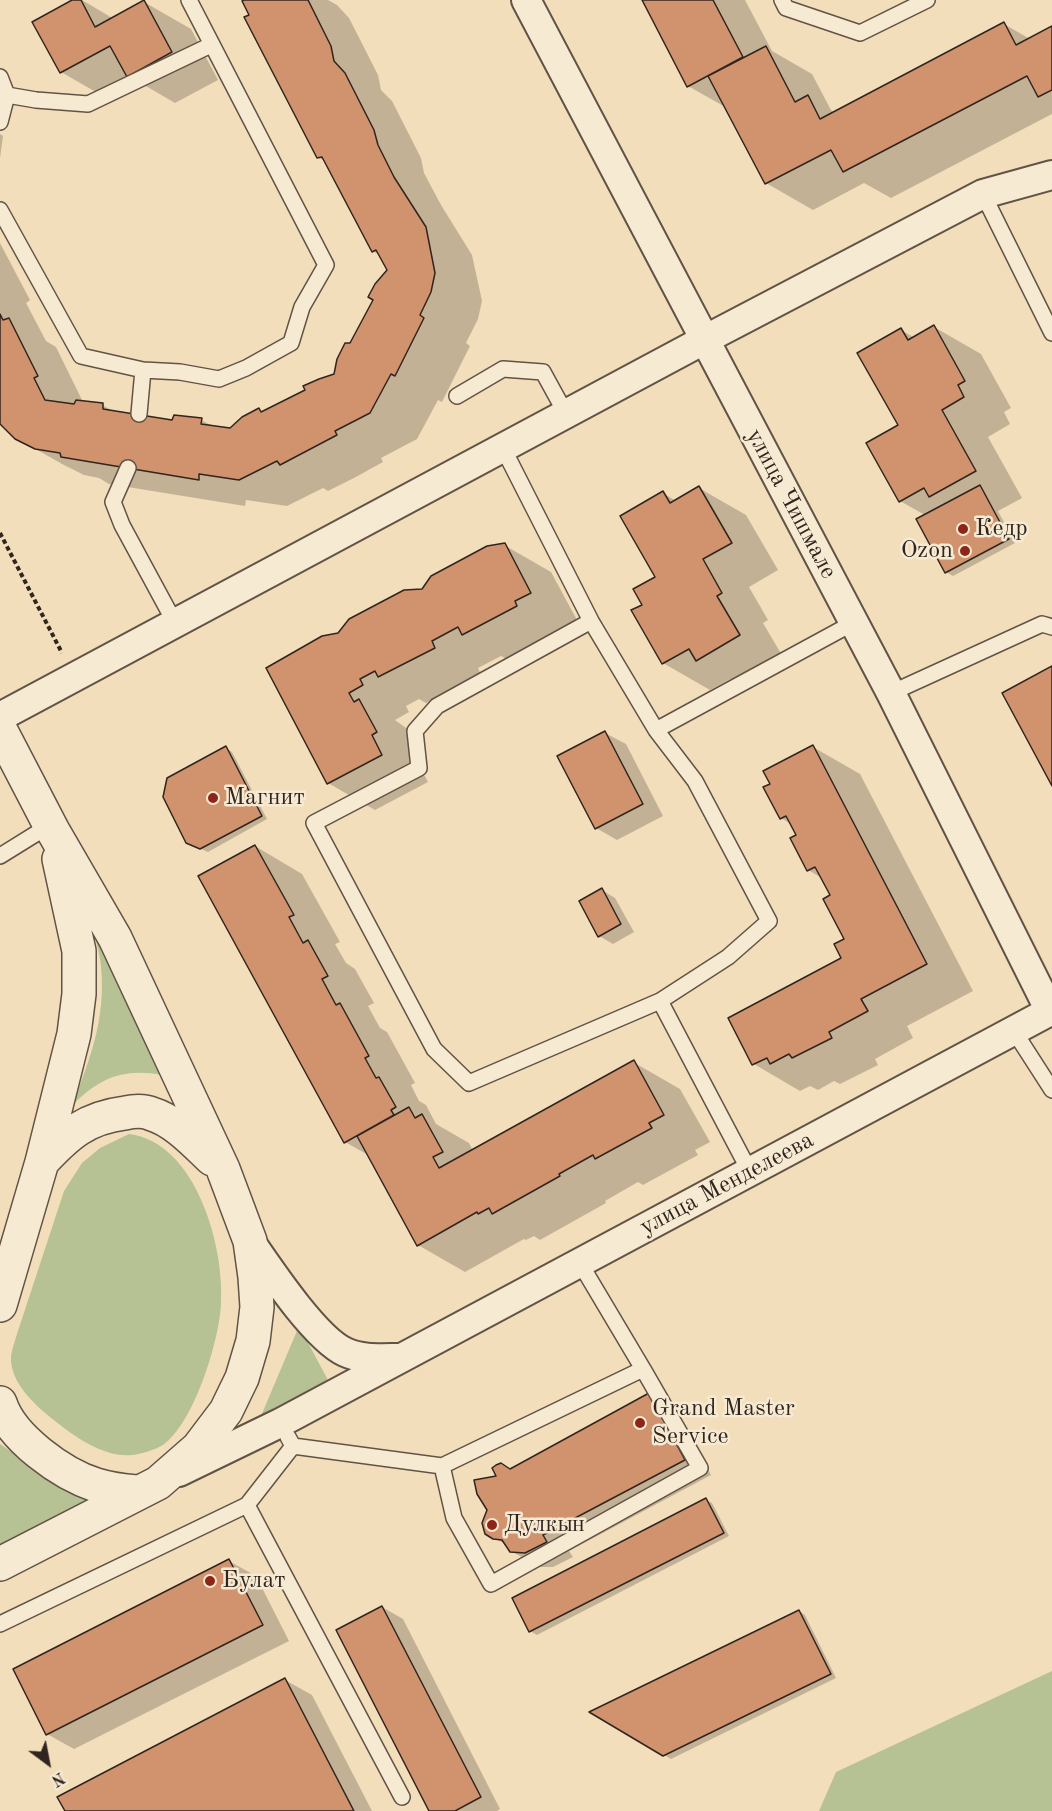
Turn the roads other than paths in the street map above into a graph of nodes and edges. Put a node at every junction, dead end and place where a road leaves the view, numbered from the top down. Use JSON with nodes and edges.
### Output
{"nodes":[{"id":1,"x":189,"y":0,"type":"edge"},
{"id":2,"x":526,"y":0,"type":"edge"},
{"id":3,"x":782,"y":0,"type":"edge"},
{"id":4,"x":927,"y":0,"type":"edge"},
{"id":5,"x":211,"y":45,"type":"junction"},
{"id":6,"x":0,"y":77,"type":"edge"},
{"id":7,"x":7,"y":95,"type":"junction"},
{"id":8,"x":0,"y":122,"type":"edge"},
{"id":9,"x":1052,"y":175,"type":"edge"},
{"id":10,"x":983,"y":194,"type":"junction"},
{"id":11,"x":0,"y":210,"type":"edge"},
{"id":12,"x":1052,"y":333,"type":"edge"},
{"id":13,"x":704,"y":339,"type":"junction"},
{"id":14,"x":143,"y":370,"type":"junction"},
{"id":15,"x":457,"y":396,"type":"dead end"},
{"id":16,"x":139,"y":414,"type":"dead end"},
{"id":17,"x":566,"y":414,"type":"junction"},
{"id":18,"x":503,"y":448,"type":"junction"},
{"id":19,"x":128,"y":468,"type":"dead end"},
{"id":20,"x":591,"y":621,"type":"junction"},
{"id":21,"x":175,"y":623,"type":"junction"},
{"id":22,"x":853,"y":623,"type":"junction"},
{"id":23,"x":1052,"y":627,"type":"edge"},
{"id":24,"x":891,"y":693,"type":"junction"},
{"id":25,"x":0,"y":717,"type":"edge"},
{"id":26,"x":0,"y":729,"type":"edge"},
{"id":27,"x":656,"y":730,"type":"junction"},
{"id":28,"x":52,"y":828,"type":"junction"},
{"id":29,"x":0,"y":856,"type":"edge"},
{"id":30,"x":660,"y":1000,"type":"junction"},
{"id":31,"x":1051,"y":1011,"type":"edge"},
{"id":32,"x":1014,"y":1030,"type":"junction"},
{"id":33,"x":1052,"y":1090,"type":"edge"},
{"id":34,"x":42,"y":1162,"type":"junction"},
{"id":35,"x":223,"y":1169,"type":"junction"},
{"id":36,"x":750,"y":1172,"type":"junction"},
{"id":37,"x":250,"y":1241,"type":"junction"},
{"id":38,"x":7,"y":1249,"type":"edge"},
{"id":39,"x":580,"y":1263,"type":"junction"},
{"id":40,"x":0,"y":1305,"type":"edge"},
{"id":41,"x":402,"y":1358,"type":"junction"},
{"id":42,"x":644,"y":1369,"type":"junction"},
{"id":43,"x":0,"y":1403,"type":"edge"},
{"id":44,"x":287,"y":1434,"type":"junction"},
{"id":45,"x":442,"y":1466,"type":"junction"},
{"id":46,"x":147,"y":1487,"type":"junction"},
{"id":47,"x":247,"y":1505,"type":"junction"},
{"id":48,"x":0,"y":1564,"type":"edge"},
{"id":49,"x":0,"y":1624,"type":"edge"},
{"id":50,"x":402,"y":1797,"type":"dead end"}],
"edges":[{"from":1,"to":5,"type":"lane"},
{"from":2,"to":13,"type":"street","name":"улица Чишмале"},
{"from":3,"to":4,"type":"lane"},
{"from":5,"to":7,"type":"lane"},
{"from":5,"to":14,"type":"lane"},
{"from":6,"to":7,"type":"lane"},
{"from":7,"to":8,"type":"lane"},
{"from":9,"to":10,"type":"street"},
{"from":10,"to":12,"type":"lane"},
{"from":10,"to":13,"type":"street"},
{"from":11,"to":14,"type":"lane"},
{"from":13,"to":17,"type":"street"},
{"from":13,"to":22,"type":"street","name":"улица Чишмале"},
{"from":14,"to":16,"type":"lane"},
{"from":15,"to":17,"type":"lane"},
{"from":17,"to":18,"type":"street"},
{"from":18,"to":20,"type":"lane"},
{"from":18,"to":21,"type":"street"},
{"from":19,"to":21,"type":"lane"},
{"from":20,"to":27,"type":"lane"},
{"from":20,"to":30,"type":"lane"},
{"from":21,"to":25,"type":"street"},
{"from":22,"to":24,"type":"street","name":"улица Чишмале"},
{"from":22,"to":27,"type":"lane"},
{"from":23,"to":24,"type":"lane"},
{"from":24,"to":31,"type":"street","name":"улица Чишмале"},
{"from":26,"to":28,"type":"street"},
{"from":27,"to":30,"type":"lane"},
{"from":28,"to":29,"type":"lane"},
{"from":28,"to":34,"type":"street"},
{"from":28,"to":35,"type":"street"},
{"from":30,"to":36,"type":"lane"},
{"from":31,"to":32,"type":"street","name":"улица Менделеева"},
{"from":32,"to":33,"type":"lane"},
{"from":32,"to":36,"type":"street","name":"улица Менделеева"},
{"from":34,"to":35,"type":"street"},
{"from":34,"to":38,"type":"street"},
{"from":35,"to":37,"type":"street"},
{"from":36,"to":39,"type":"street","name":"улица Менделеева"},
{"from":37,"to":41,"type":"street"},
{"from":37,"to":46,"type":"street"},
{"from":38,"to":40,"type":"street"},
{"from":39,"to":41,"type":"street","name":"улица Менделеева"},
{"from":39,"to":42,"type":"lane"},
{"from":41,"to":44,"type":"street","name":"улица Менделеева"},
{"from":42,"to":45,"type":"lane"},
{"from":42,"to":45,"type":"lane"},
{"from":43,"to":46,"type":"street"},
{"from":44,"to":45,"type":"lane"},
{"from":44,"to":46,"type":"street","name":"улица Менделеева"},
{"from":44,"to":47,"type":"lane"},
{"from":46,"to":48,"type":"street"},
{"from":47,"to":49,"type":"lane"},
{"from":47,"to":50,"type":"lane"}]}
